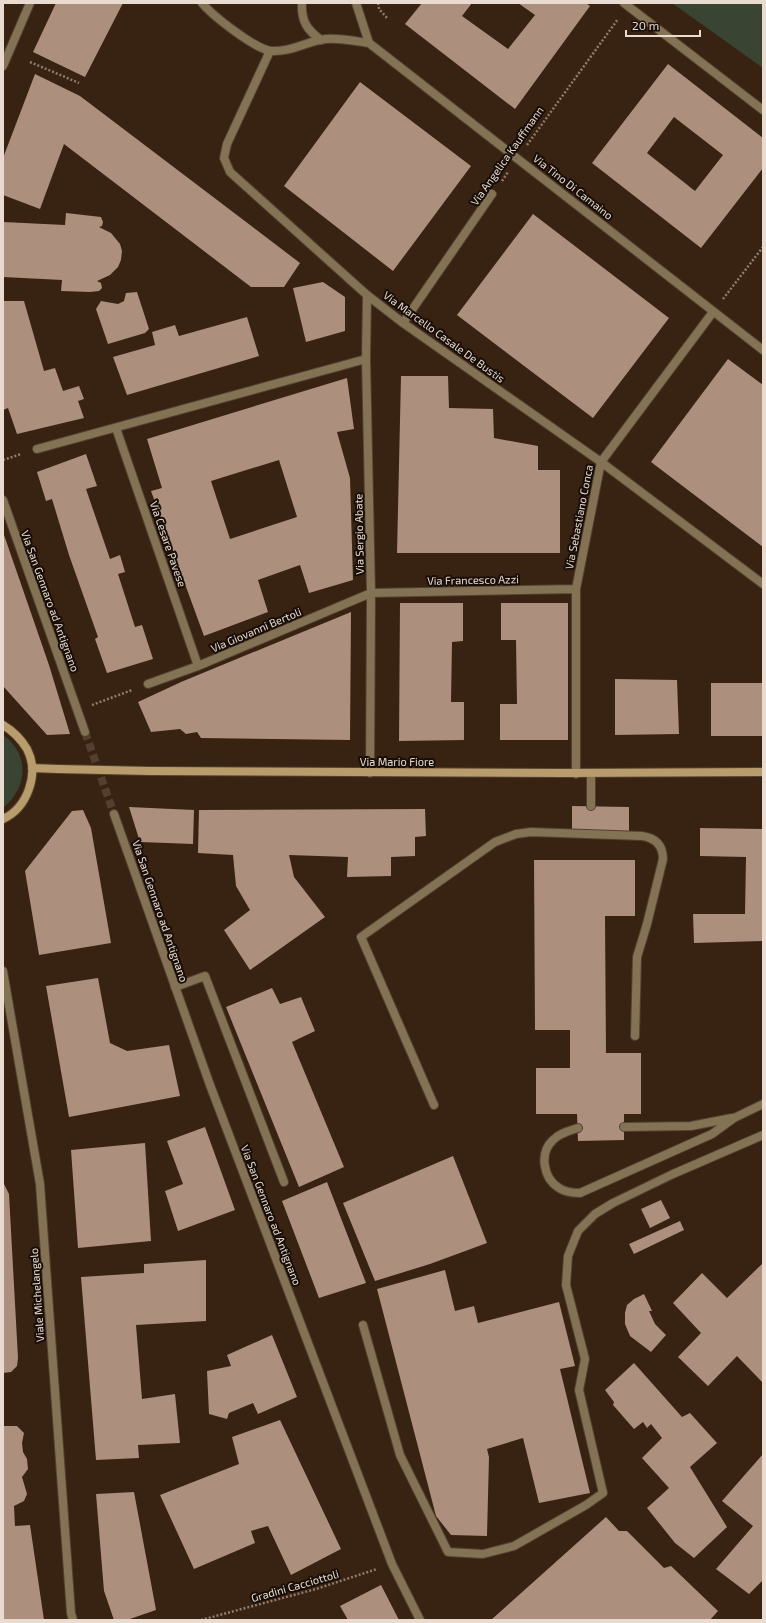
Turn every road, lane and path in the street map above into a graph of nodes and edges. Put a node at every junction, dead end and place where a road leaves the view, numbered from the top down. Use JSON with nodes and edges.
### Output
{"nodes":[{"id":1,"x":30,"y":3,"type":"edge"},
{"id":2,"x":202,"y":3,"type":"edge"},
{"id":3,"x":302,"y":3,"type":"edge"},
{"id":4,"x":356,"y":3,"type":"edge"},
{"id":5,"x":378,"y":3,"type":"edge"},
{"id":6,"x":628,"y":4,"type":"edge"},
{"id":7,"x":387,"y":18,"type":"dead end"},
{"id":8,"x":321,"y":40,"type":"junction"},
{"id":9,"x":369,"y":43,"type":"junction"},
{"id":10,"x":270,"y":51,"type":"junction"},
{"id":11,"x":30,"y":62,"type":"dead end"},
{"id":12,"x":3,"y":66,"type":"edge"},
{"id":13,"x":80,"y":83,"type":"dead end"},
{"id":14,"x":763,"y":110,"type":"edge"},
{"id":15,"x":518,"y":158,"type":"junction"},
{"id":16,"x":492,"y":194,"type":"joint"},
{"id":17,"x":763,"y":247,"type":"edge"},
{"id":18,"x":367,"y":295,"type":"junction"},
{"id":19,"x":713,"y":312,"type":"junction"},
{"id":20,"x":403,"y":323,"type":"junction"},
{"id":21,"x":763,"y":350,"type":"edge"},
{"id":22,"x":366,"y":359,"type":"junction"},
{"id":23,"x":116,"y":428,"type":"junction"},
{"id":24,"x":37,"y":449,"type":"dead end"},
{"id":25,"x":601,"y":462,"type":"junction"},
{"id":26,"x":3,"y":500,"type":"edge"},
{"id":27,"x":763,"y":584,"type":"edge"},
{"id":28,"x":576,"y":589,"type":"junction"},
{"id":29,"x":371,"y":593,"type":"junction"},
{"id":30,"x":198,"y":666,"type":"junction"},
{"id":31,"x":148,"y":684,"type":"joint"},
{"id":32,"x":78,"y":711,"type":"junction"},
{"id":33,"x":3,"y":725,"type":"edge"},
{"id":34,"x":85,"y":732,"type":"tunnel mouth"},
{"id":35,"x":32,"y":768,"type":"junction"},
{"id":36,"x":763,"y":772,"type":"edge"},
{"id":37,"x":370,"y":773,"type":"junction"},
{"id":38,"x":576,"y":774,"type":"junction"},
{"id":39,"x":591,"y":774,"type":"junction"},
{"id":40,"x":591,"y":806,"type":"dead end"},
{"id":41,"x":114,"y":814,"type":"tunnel mouth"},
{"id":42,"x":3,"y":819,"type":"edge"},
{"id":43,"x":3,"y":971,"type":"edge"},
{"id":44,"x":175,"y":986,"type":"junction"},
{"id":45,"x":4,"y":987,"type":"edge"},
{"id":46,"x":635,"y":1036,"type":"dead end"},
{"id":47,"x":763,"y":1104,"type":"edge"},
{"id":48,"x":434,"y":1105,"type":"dead end"},
{"id":49,"x":734,"y":1118,"type":"junction"},
{"id":50,"x":624,"y":1127,"type":"dead end"},
{"id":51,"x":578,"y":1128,"type":"dead end"},
{"id":52,"x":763,"y":1135,"type":"edge"},
{"id":53,"x":284,"y":1182,"type":"dead end"},
{"id":54,"x":363,"y":1325,"type":"dead end"},
{"id":55,"x":392,"y":1564,"type":"junction"},
{"id":56,"x":73,"y":1620,"type":"edge"},
{"id":57,"x":201,"y":1620,"type":"edge"},
{"id":58,"x":420,"y":1620,"type":"edge"}],
"edges":[{"from":1,"to":12,"type":"street"},
{"from":2,"to":10,"type":"street"},
{"from":3,"to":8,"type":"street"},
{"from":4,"to":9,"type":"street"},
{"from":5,"to":7,"type":"path"},
{"from":6,"to":14,"type":"street"},
{"from":6,"to":15,"type":"path","name":"Via Angelica Kauffmann"},
{"from":8,"to":9,"type":"street"},
{"from":8,"to":10,"type":"street"},
{"from":9,"to":15,"type":"street","name":"Via Tino Di Camaino"},
{"from":10,"to":18,"type":"street","name":"Via Marcello Casale De Bustis"},
{"from":11,"to":13,"type":"path"},
{"from":15,"to":16,"type":"path","name":"Via Angelica Kauffmann"},
{"from":15,"to":19,"type":"street","name":"Via Tino Di Camaino"},
{"from":16,"to":20,"type":"street","name":"Via Angelica Kauffmann"},
{"from":17,"to":19,"type":"path"},
{"from":18,"to":20,"type":"street","name":"Via Marcello Casale De Bustis"},
{"from":18,"to":22,"type":"street","name":"Via Sergio Abate"},
{"from":19,"to":21,"type":"street","name":"Via Tino Di Camaino"},
{"from":19,"to":25,"type":"street","name":"Via Sebastiano Conca"},
{"from":20,"to":25,"type":"street","name":"Via Marcello Casale De Bustis"},
{"from":22,"to":23,"type":"street"},
{"from":22,"to":29,"type":"street","name":"Via Sergio Abate"},
{"from":23,"to":24,"type":"street"},
{"from":23,"to":30,"type":"street","name":"Via Cesare Pavese"},
{"from":25,"to":27,"type":"street","name":"Via Marcello Casale De Bustis"},
{"from":25,"to":28,"type":"street","name":"Via Sebastiano Conca"},
{"from":26,"to":32,"type":"street","name":"Via San Gennaro ad Antignano"},
{"from":28,"to":29,"type":"street","name":"Via Francesco Azzi"},
{"from":28,"to":38,"type":"street","name":"Via Sebastiano Conca"},
{"from":29,"to":30,"type":"street","name":"Via Giovanni Bertoli"},
{"from":29,"to":37,"type":"street","name":"Via Sergio Abate"},
{"from":30,"to":31,"type":"street","name":"Via Giovanni Bertoli"},
{"from":31,"to":32,"type":"path"},
{"from":32,"to":34,"type":"street","name":"Via San Gennaro ad Antignano"},
{"from":33,"to":35,"type":"street"},
{"from":35,"to":37,"type":"street","name":"Via Mario Fiore","bridge":true},
{"from":35,"to":42,"type":"street"},
{"from":36,"to":39,"type":"street","name":"Via Mario Fiore"},
{"from":37,"to":38,"type":"street","name":"Via Mario Fiore"},
{"from":38,"to":39,"type":"street","name":"Via Mario Fiore"},
{"from":39,"to":40,"type":"street"},
{"from":41,"to":44,"type":"street","name":"Via San Gennaro ad Antignano"},
{"from":43,"to":45,"type":"street","name":"Viale Michelangelo"},
{"from":44,"to":53,"type":"street"},
{"from":44,"to":55,"type":"street","name":"Via San Gennaro ad Antignano"},
{"from":45,"to":56,"type":"street","name":"Viale Michelangelo"},
{"from":46,"to":48,"type":"street"},
{"from":47,"to":49,"type":"street"},
{"from":49,"to":50,"type":"street"},
{"from":49,"to":51,"type":"street"},
{"from":52,"to":54,"type":"street"},
{"from":55,"to":57,"type":"path","name":"Gradini Cacciottoli"},
{"from":55,"to":58,"type":"street","name":"Via San Gennaro ad Antignano"}]}
